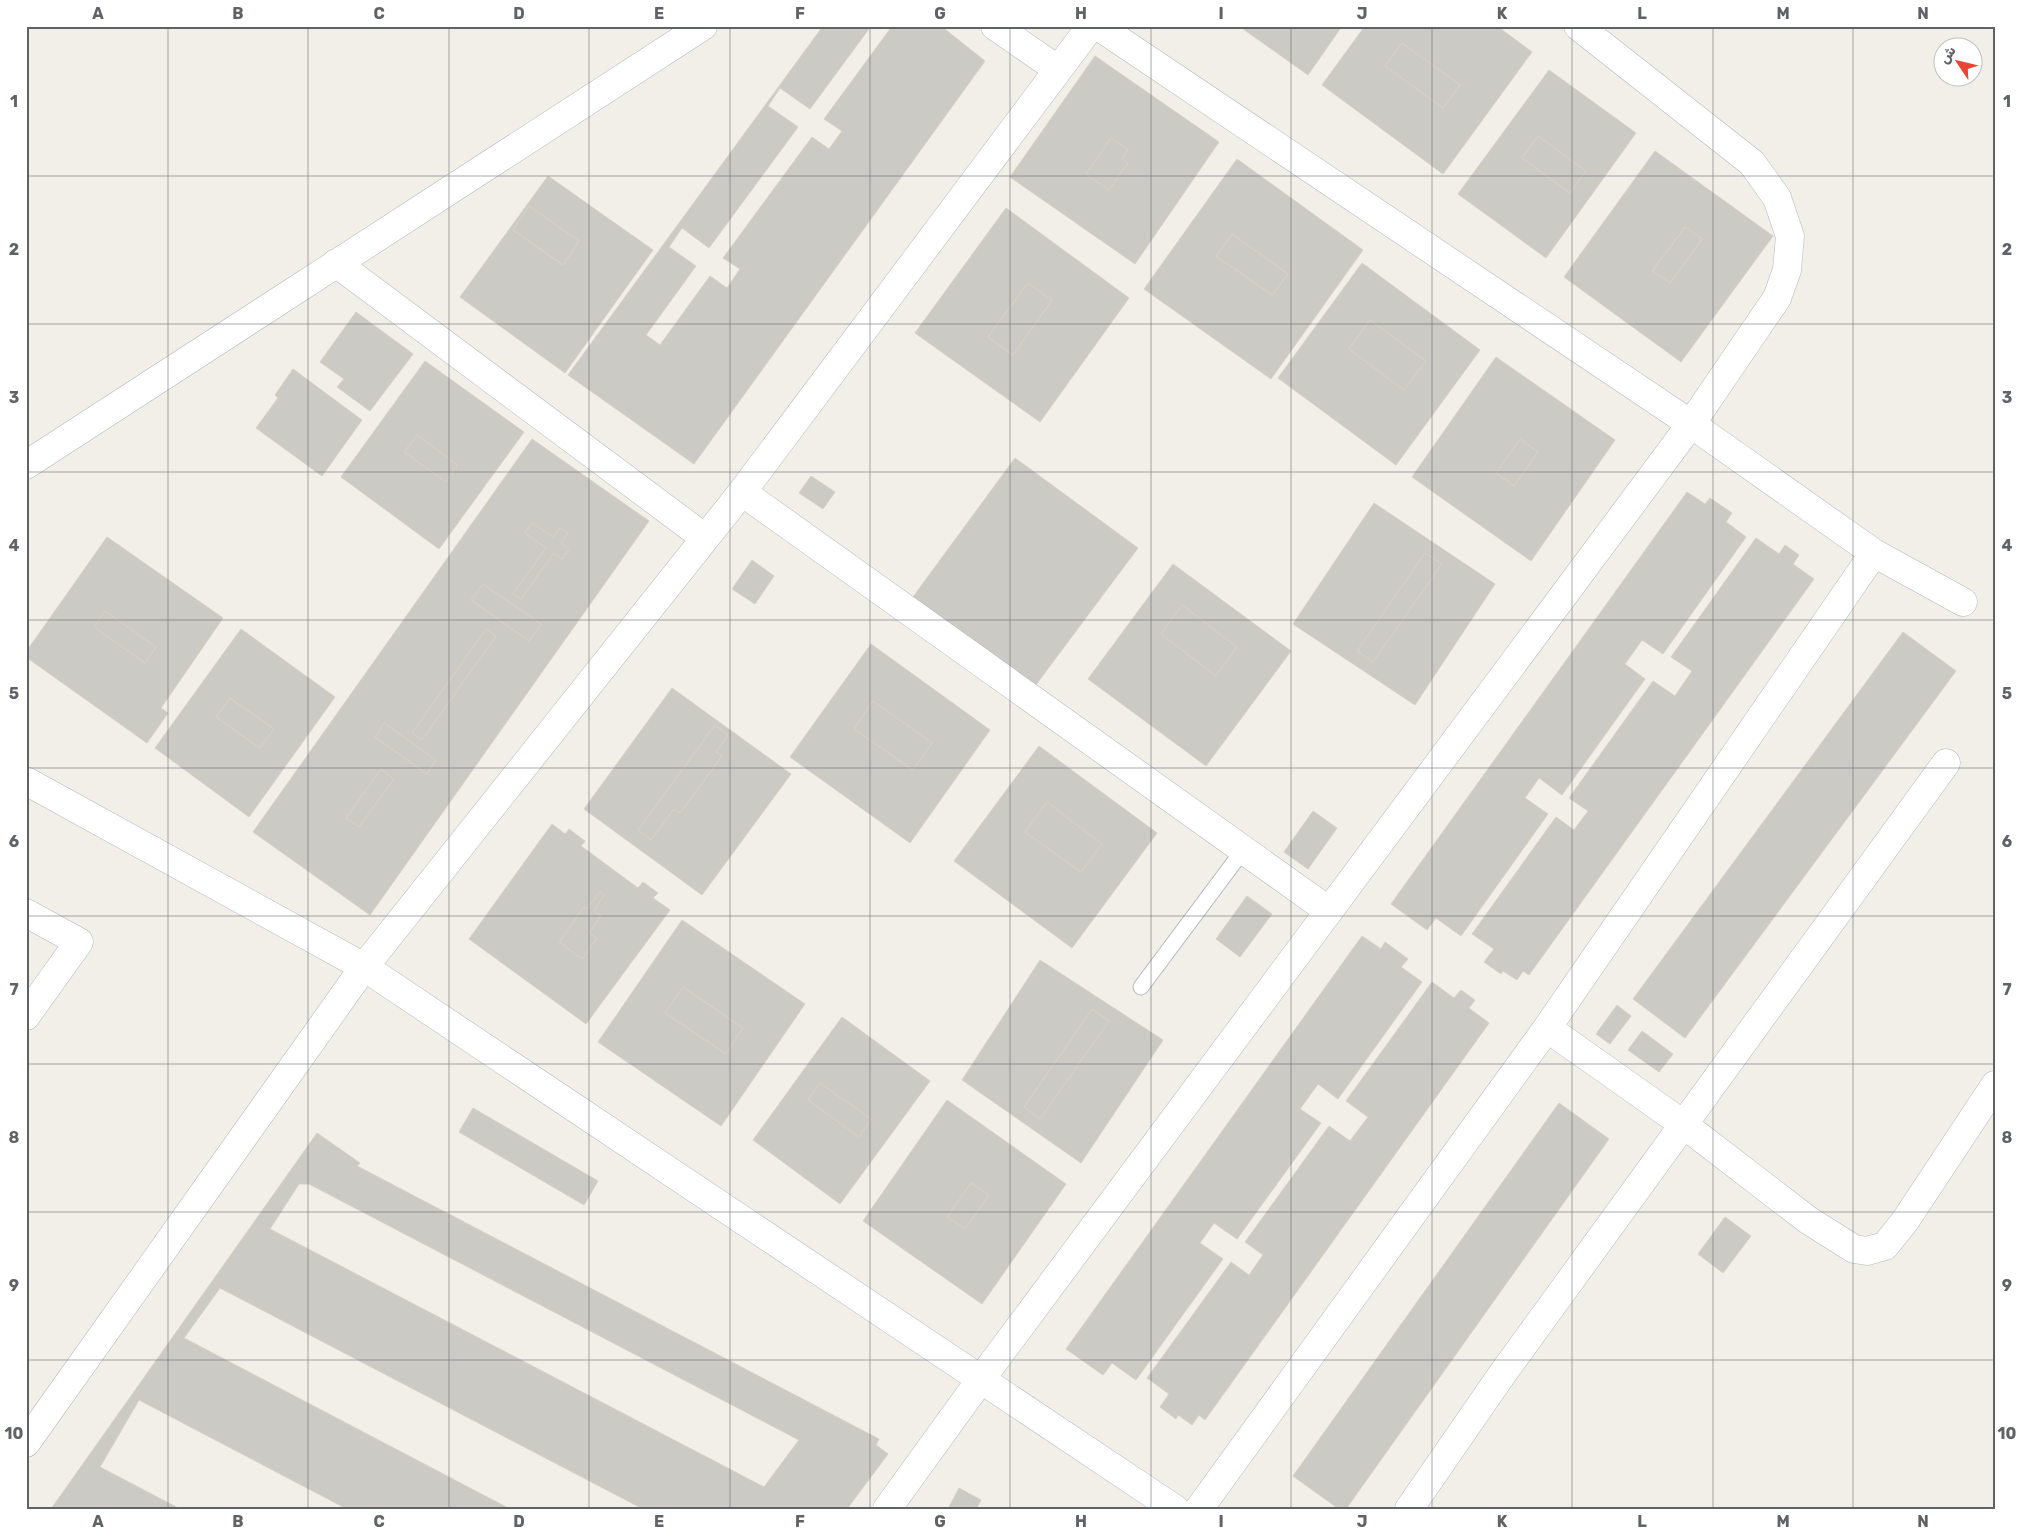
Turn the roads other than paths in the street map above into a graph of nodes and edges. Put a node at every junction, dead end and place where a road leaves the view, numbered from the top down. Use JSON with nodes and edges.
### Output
{"nodes":[{"id":1,"x":703,"y":26,"type":"edge"},
{"id":2,"x":995,"y":26,"type":"edge"},
{"id":3,"x":1090,"y":26,"type":"edge"},
{"id":4,"x":1098,"y":26,"type":"edge"},
{"id":5,"x":1578,"y":26,"type":"edge"},
{"id":6,"x":1057,"y":68,"type":"junction"},
{"id":7,"x":336,"y":263,"type":"junction"},
{"id":8,"x":1691,"y":424,"type":"junction"},
{"id":9,"x":26,"y":465,"type":"edge"},
{"id":10,"x":742,"y":492,"type":"junction"},
{"id":11,"x":705,"y":538,"type":"junction"},
{"id":12,"x":1874,"y":553,"type":"junction"},
{"id":13,"x":1963,"y":602,"type":"dead end"},
{"id":14,"x":1946,"y":763,"type":"dead end"},
{"id":15,"x":26,"y":781,"type":"edge"},
{"id":16,"x":1244,"y":849,"type":"junction"},
{"id":17,"x":1329,"y":911,"type":"junction"},
{"id":18,"x":26,"y":913,"type":"edge"},
{"id":19,"x":364,"y":967,"type":"junction"},
{"id":20,"x":1141,"y":987,"type":"dead end"},
{"id":21,"x":26,"y":1016,"type":"edge"},
{"id":22,"x":1547,"y":1028,"type":"junction"},
{"id":23,"x":1995,"y":1085,"type":"edge"},
{"id":24,"x":1683,"y":1124,"type":"junction"},
{"id":25,"x":981,"y":1379,"type":"junction"},
{"id":26,"x":26,"y":1443,"type":"edge"},
{"id":27,"x":887,"y":1509,"type":"edge"},
{"id":28,"x":1176,"y":1509,"type":"edge"},
{"id":29,"x":1199,"y":1509,"type":"edge"},
{"id":30,"x":1409,"y":1509,"type":"edge"}],
"edges":[{"from":1,"to":7,"type":"street"},
{"from":2,"to":6,"type":"street"},
{"from":3,"to":6,"type":"street"},
{"from":4,"to":8,"type":"street"},
{"from":5,"to":8,"type":"street"},
{"from":6,"to":10,"type":"street"},
{"from":7,"to":9,"type":"street"},
{"from":7,"to":11,"type":"street"},
{"from":8,"to":12,"type":"street"},
{"from":8,"to":17,"type":"street"},
{"from":10,"to":11,"type":"street"},
{"from":10,"to":16,"type":"street"},
{"from":11,"to":19,"type":"street"},
{"from":12,"to":13,"type":"street"},
{"from":12,"to":22,"type":"street"},
{"from":14,"to":24,"type":"street"},
{"from":15,"to":19,"type":"street"},
{"from":16,"to":17,"type":"street"},
{"from":16,"to":20,"type":"lane"},
{"from":17,"to":25,"type":"street"},
{"from":18,"to":21,"type":"street"},
{"from":19,"to":25,"type":"street"},
{"from":19,"to":26,"type":"street"},
{"from":22,"to":24,"type":"street"},
{"from":22,"to":29,"type":"street"},
{"from":23,"to":24,"type":"street"},
{"from":24,"to":30,"type":"street"},
{"from":25,"to":27,"type":"street"},
{"from":25,"to":28,"type":"street"}]}
